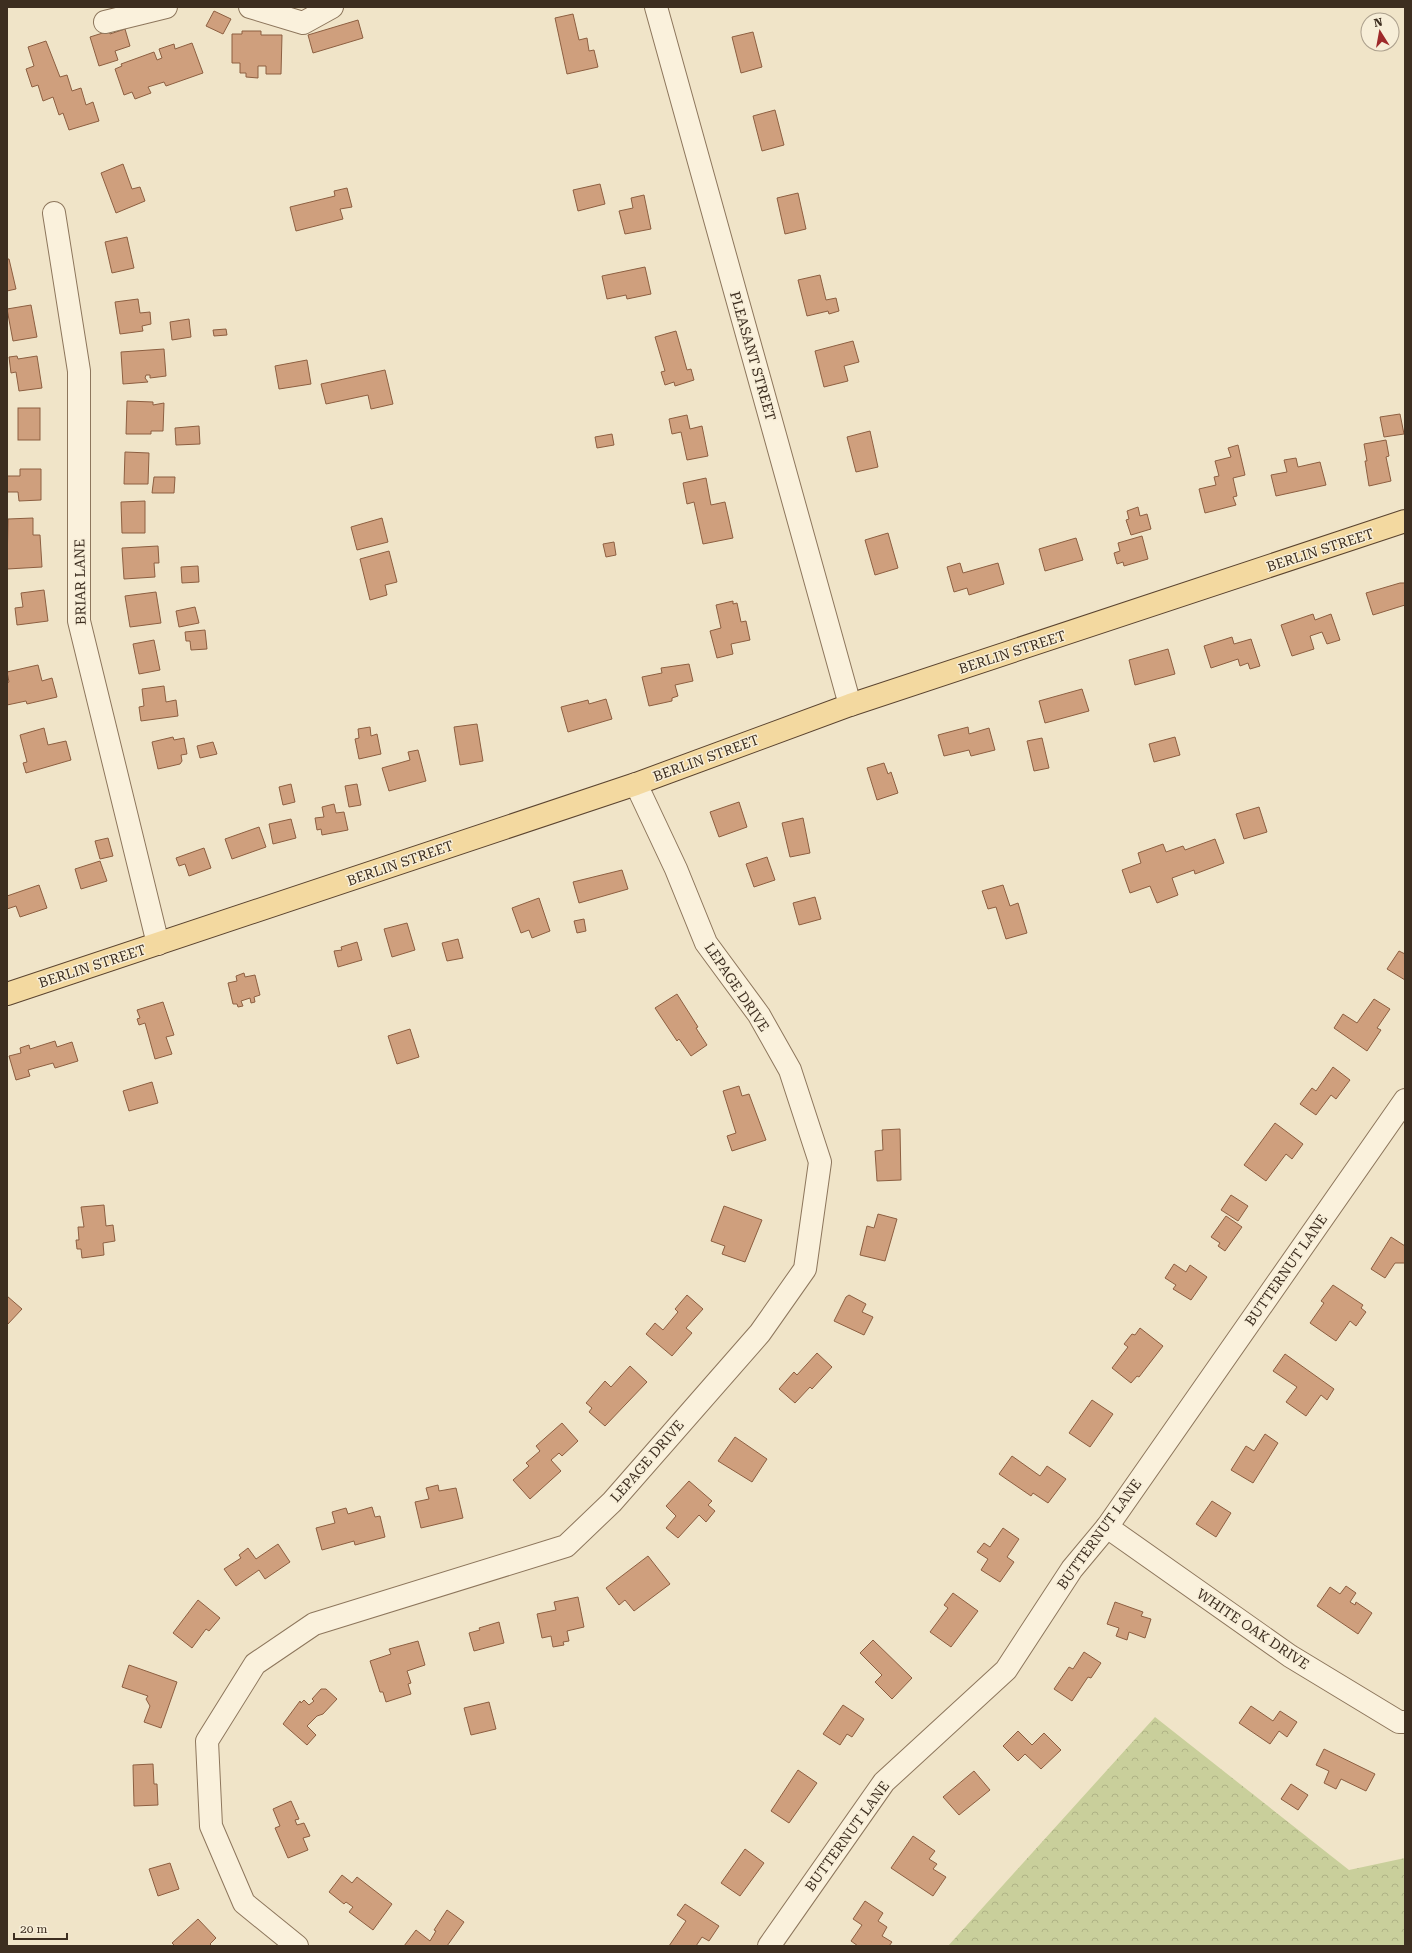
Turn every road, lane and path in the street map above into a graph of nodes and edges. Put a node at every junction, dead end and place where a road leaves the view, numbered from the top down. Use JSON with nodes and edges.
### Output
{"nodes":[{"id":1,"x":166,"y":7,"type":"edge"},
{"id":2,"x":250,"y":7,"type":"edge"},
{"id":3,"x":332,"y":7,"type":"edge"},
{"id":4,"x":656,"y":7,"type":"edge"},
{"id":5,"x":105,"y":22,"type":"dead end"},
{"id":6,"x":54,"y":213,"type":"dead end"},
{"id":7,"x":1405,"y":522,"type":"edge"},
{"id":8,"x":850,"y":706,"type":"junction"},
{"id":9,"x":636,"y":784,"type":"junction"},
{"id":10,"x":158,"y":944,"type":"junction"},
{"id":11,"x":7,"y":994,"type":"edge"},
{"id":12,"x":1405,"y":1100,"type":"edge"},
{"id":13,"x":1107,"y":1526,"type":"junction"},
{"id":14,"x":1405,"y":1722,"type":"edge"},
{"id":15,"x":297,"y":1946,"type":"edge"},
{"id":16,"x":769,"y":1946,"type":"edge"}],
"edges":[{"from":1,"to":5,"type":"street"},
{"from":2,"to":3,"type":"street"},
{"from":4,"to":8,"type":"street","name":"PLEASANT STREET"},
{"from":6,"to":10,"type":"street","name":"BRIAR LANE"},
{"from":7,"to":8,"type":"main road","name":"BERLIN STREET"},
{"from":8,"to":9,"type":"main road","name":"BERLIN STREET"},
{"from":9,"to":10,"type":"main road","name":"BERLIN STREET"},
{"from":9,"to":15,"type":"street","name":"LEPAGE DRIVE"},
{"from":10,"to":11,"type":"main road","name":"BERLIN STREET"},
{"from":12,"to":13,"type":"street","name":"BUTTERNUT LANE"},
{"from":13,"to":14,"type":"street","name":"WHITE OAK DRIVE"},
{"from":13,"to":16,"type":"street","name":"BUTTERNUT LANE"}]}
